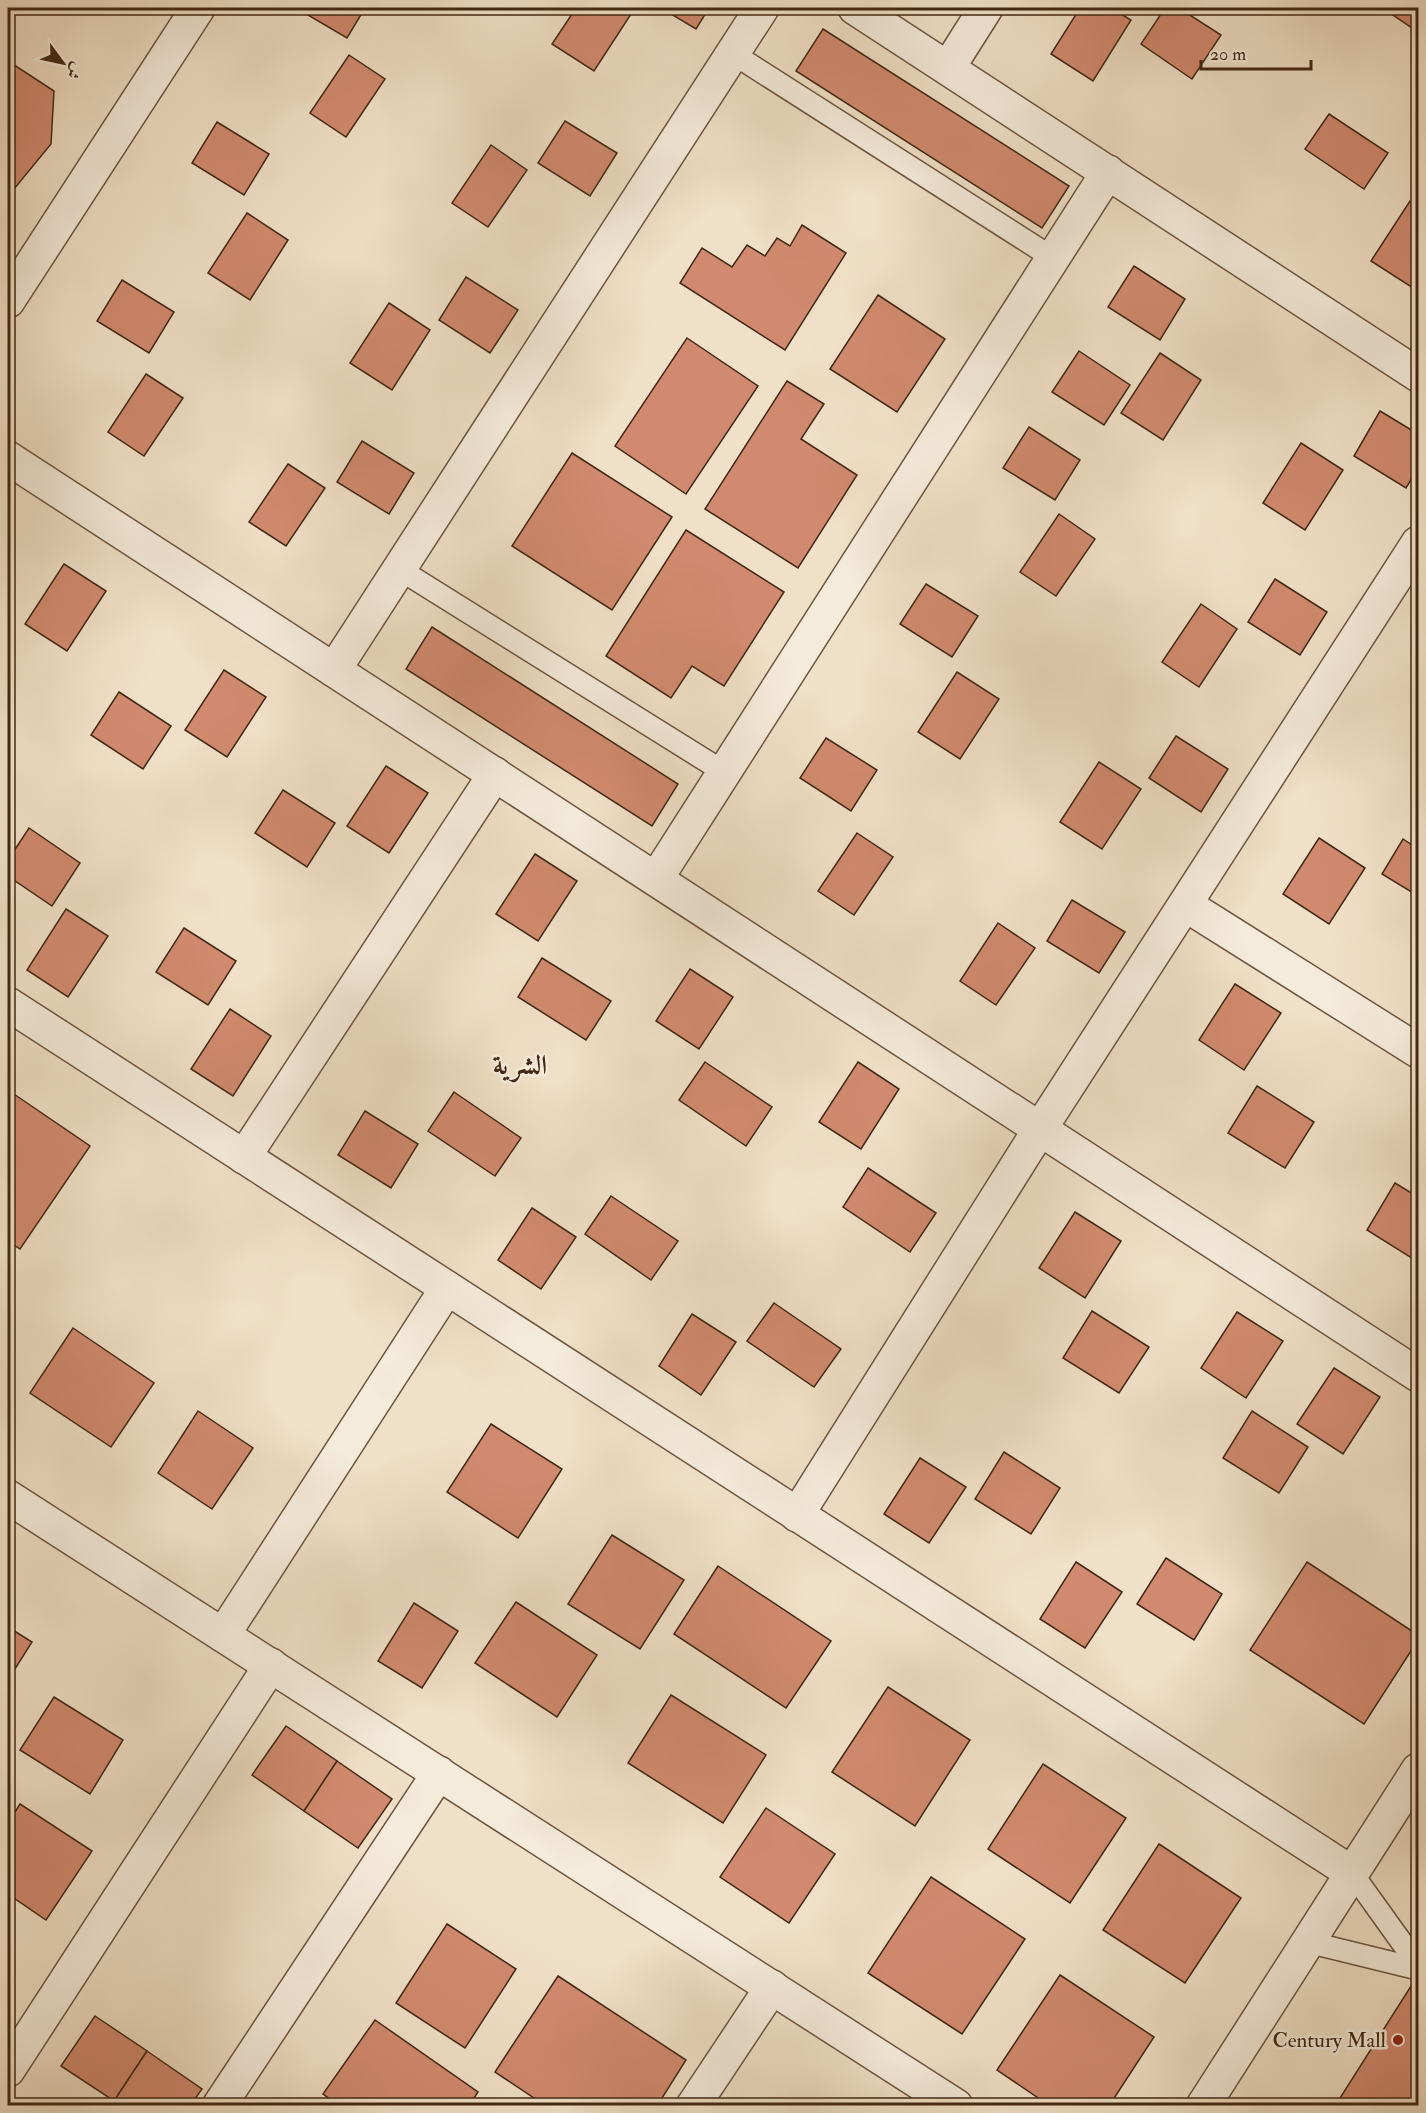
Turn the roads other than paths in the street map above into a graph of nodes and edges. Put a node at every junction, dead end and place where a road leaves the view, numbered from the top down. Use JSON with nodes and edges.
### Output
{"nodes":[{"id":1,"x":762,"y":8,"type":"edge"},
{"id":2,"x":855,"y":8,"type":"edge"},
{"id":3,"x":986,"y":8,"type":"edge"},
{"id":4,"x":185,"y":12,"type":"edge"},
{"id":5,"x":732,"y":53,"type":"junction"},
{"id":6,"x":948,"y":68,"type":"junction"},
{"id":7,"x":1108,"y":172,"type":"junction"},
{"id":8,"x":1053,"y":258,"type":"junction"},
{"id":9,"x":8,"y":301,"type":"edge"},
{"id":10,"x":1419,"y":375,"type":"edge"},
{"id":11,"x":8,"y":458,"type":"edge"},
{"id":12,"x":1419,"y":543,"type":"edge"},
{"id":13,"x":399,"y":569,"type":"junction"},
{"id":14,"x":334,"y":670,"type":"junction"},
{"id":15,"x":724,"y":772,"type":"junction"},
{"id":16,"x":495,"y":774,"type":"junction"},
{"id":17,"x":656,"y":879,"type":"junction"},
{"id":18,"x":1186,"y":905,"type":"junction"},
{"id":19,"x":8,"y":1004,"type":"edge"},
{"id":20,"x":1419,"y":1051,"type":"edge"},
{"id":21,"x":1040,"y":1129,"type":"junction"},
{"id":22,"x":244,"y":1157,"type":"junction"},
{"id":23,"x":447,"y":1288,"type":"junction"},
{"id":24,"x":1419,"y":1375,"type":"edge"},
{"id":25,"x":8,"y":1497,"type":"edge"},
{"id":26,"x":797,"y":1515,"type":"junction"},
{"id":27,"x":223,"y":1635,"type":"junction"},
{"id":28,"x":271,"y":1665,"type":"junction"},
{"id":29,"x":1419,"y":1770,"type":"edge"},
{"id":30,"x":439,"y":1773,"type":"junction"},
{"id":31,"x":1352,"y":1873,"type":"junction"},
{"id":32,"x":1308,"y":1942,"type":"junction"},
{"id":33,"x":1419,"y":1967,"type":"edge"},
{"id":34,"x":772,"y":1987,"type":"junction"},
{"id":35,"x":8,"y":2070,"type":"edge"},
{"id":36,"x":1211,"y":2100,"type":"edge"},
{"id":37,"x":219,"y":2106,"type":"edge"},
{"id":38,"x":693,"y":2106,"type":"edge"},
{"id":39,"x":956,"y":2106,"type":"edge"}],
"edges":[{"from":1,"to":5,"type":"street"},
{"from":2,"to":6,"type":"street"},
{"from":3,"to":6,"type":"street"},
{"from":4,"to":9,"type":"street"},
{"from":5,"to":8,"type":"lane"},
{"from":5,"to":13,"type":"street"},
{"from":6,"to":7,"type":"street"},
{"from":7,"to":8,"type":"street"},
{"from":7,"to":10,"type":"street"},
{"from":8,"to":15,"type":"street"},
{"from":11,"to":14,"type":"street"},
{"from":12,"to":18,"type":"street"},
{"from":13,"to":14,"type":"street"},
{"from":13,"to":15,"type":"lane"},
{"from":14,"to":16,"type":"street"},
{"from":15,"to":17,"type":"street"},
{"from":16,"to":17,"type":"street"},
{"from":16,"to":22,"type":"street"},
{"from":17,"to":21,"type":"street"},
{"from":18,"to":20,"type":"street"},
{"from":18,"to":21,"type":"street"},
{"from":19,"to":22,"type":"street"},
{"from":21,"to":24,"type":"street"},
{"from":21,"to":26,"type":"street"},
{"from":22,"to":23,"type":"street"},
{"from":23,"to":26,"type":"street"},
{"from":23,"to":27,"type":"street"},
{"from":25,"to":27,"type":"street"},
{"from":26,"to":31,"type":"street"},
{"from":27,"to":28,"type":"street"},
{"from":28,"to":30,"type":"street"},
{"from":28,"to":35,"type":"street"},
{"from":29,"to":31,"type":"street"},
{"from":30,"to":34,"type":"street"},
{"from":30,"to":37,"type":"street"},
{"from":31,"to":32,"type":"street"},
{"from":31,"to":33,"type":"lane"},
{"from":32,"to":33,"type":"lane"},
{"from":32,"to":36,"type":"street"},
{"from":34,"to":38,"type":"street"},
{"from":34,"to":39,"type":"street"}]}
